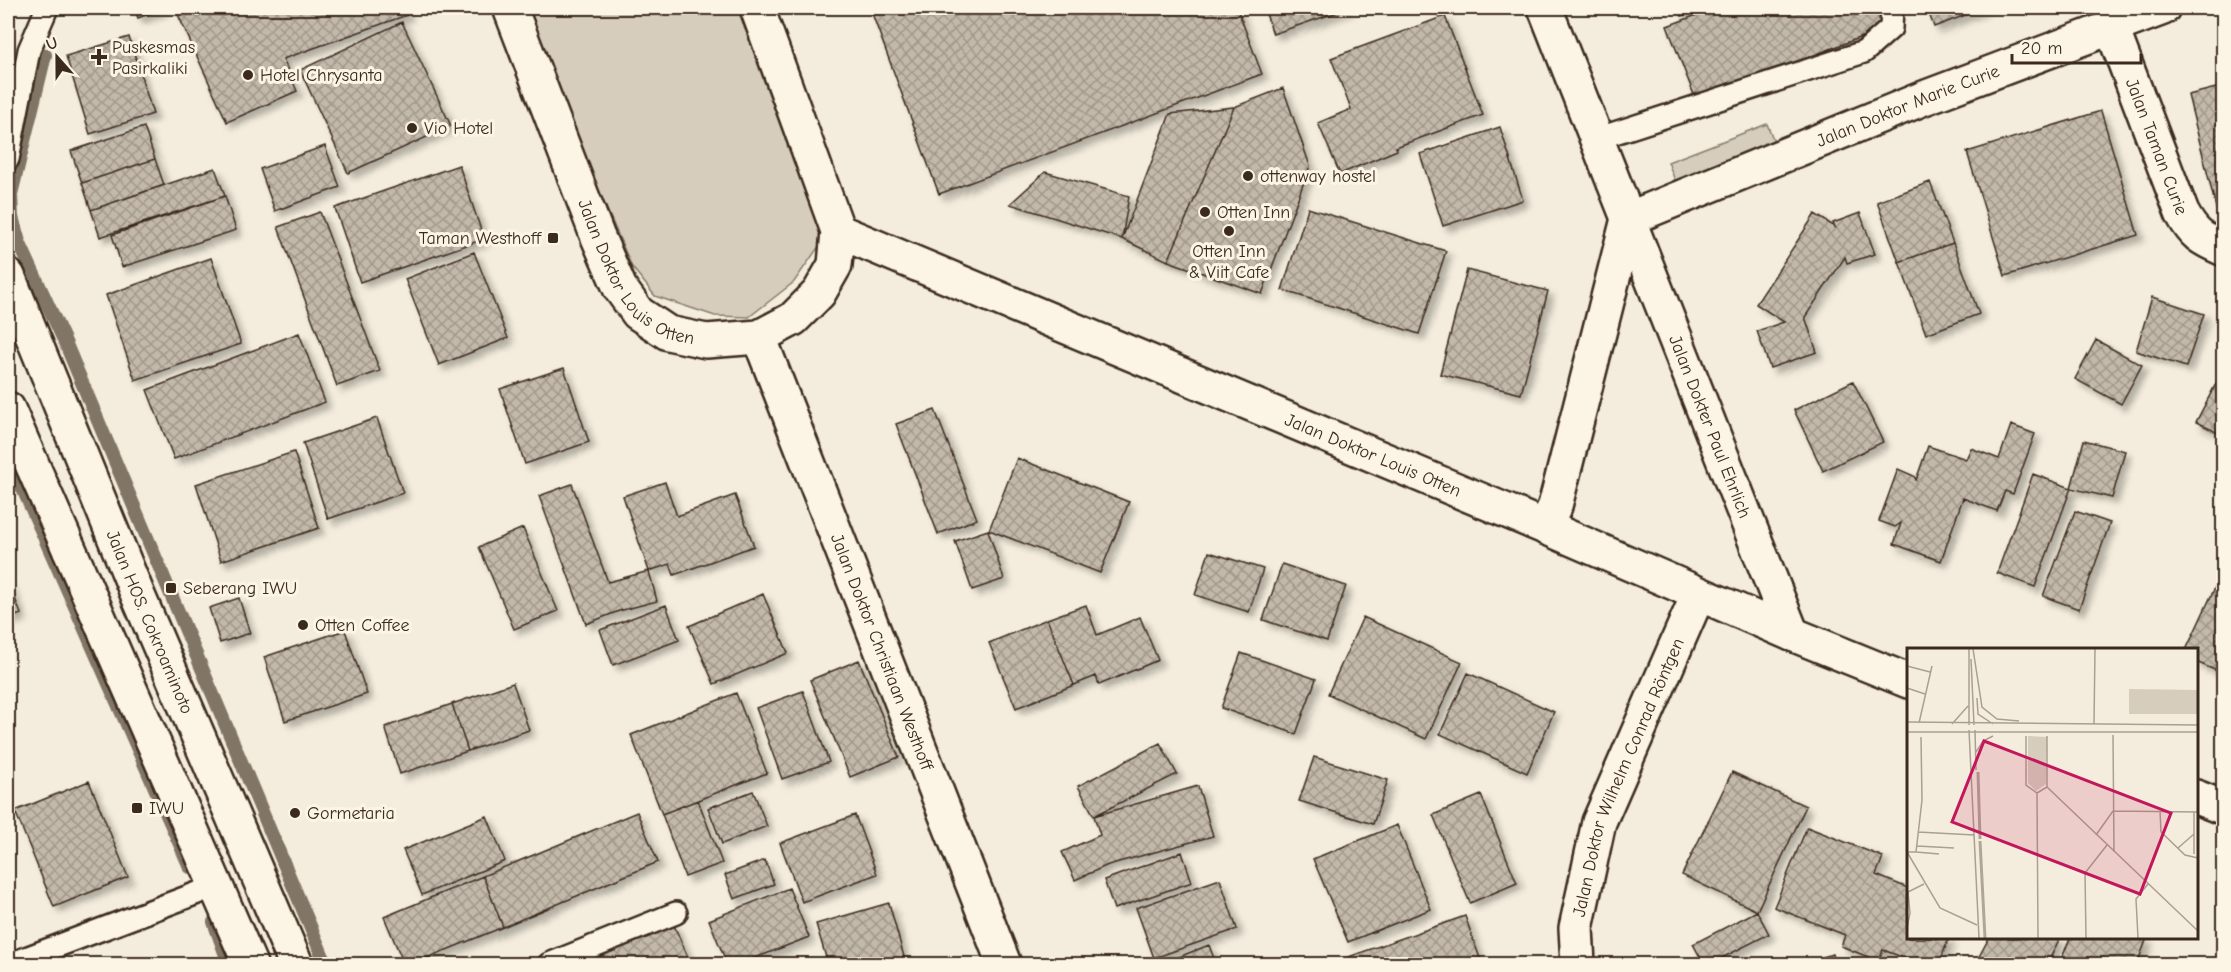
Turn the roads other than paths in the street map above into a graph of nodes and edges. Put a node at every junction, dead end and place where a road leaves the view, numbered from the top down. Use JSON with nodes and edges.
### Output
{"nodes":[{"id":1,"x":47,"y":8,"type":"edge"},
{"id":2,"x":510,"y":8,"type":"edge"},
{"id":3,"x":758,"y":8,"type":"edge"},
{"id":4,"x":1545,"y":8,"type":"edge"},
{"id":5,"x":1892,"y":8,"type":"edge"},
{"id":6,"x":2163,"y":8,"type":"edge"},
{"id":7,"x":2110,"y":26,"type":"junction"},
{"id":8,"x":1596,"y":139,"type":"junction"},
{"id":9,"x":8,"y":159,"type":"edge"},
{"id":10,"x":1628,"y":219,"type":"junction"},
{"id":11,"x":838,"y":231,"type":"junction"},
{"id":12,"x":2223,"y":249,"type":"edge"},
{"id":13,"x":8,"y":276,"type":"edge"},
{"id":14,"x":759,"y":337,"type":"junction"},
{"id":15,"x":8,"y":408,"type":"edge"},
{"id":16,"x":1545,"y":527,"type":"junction"},
{"id":17,"x":1698,"y":594,"type":"junction"},
{"id":18,"x":1792,"y":634,"type":"junction"},
{"id":19,"x":1907,"y":681,"type":"edge"},
{"id":20,"x":2198,"y":798,"type":"edge"},
{"id":21,"x":2223,"y":808,"type":"edge"},
{"id":22,"x":216,"y":886,"type":"junction"},
{"id":23,"x":676,"y":913,"type":"dead end"},
{"id":24,"x":10,"y":964,"type":"edge"},
{"id":25,"x":250,"y":964,"type":"edge"},
{"id":26,"x":296,"y":964,"type":"edge"},
{"id":27,"x":549,"y":964,"type":"edge"},
{"id":28,"x":1004,"y":964,"type":"edge"},
{"id":29,"x":1578,"y":964,"type":"edge"}],
"edges":[{"from":1,"to":9,"type":"lane"},
{"from":2,"to":14,"type":"main road","name":"Jalan Doktor Louis Otten"},
{"from":3,"to":11,"type":"main road","name":"Jalan Doktor Louis Otten"},
{"from":4,"to":8,"type":"main road","name":"Jalan Dokter Paul Ehrlich"},
{"from":5,"to":8,"type":"lane"},
{"from":6,"to":7,"type":"main road","name":"Jalan Doktor Marie Curie"},
{"from":7,"to":10,"type":"main road","name":"Jalan Doktor Marie Curie"},
{"from":7,"to":12,"type":"main road","name":"Jalan Taman Curie"},
{"from":8,"to":10,"type":"main road","name":"Jalan Dokter Paul Ehrlich"},
{"from":10,"to":16,"type":"main road"},
{"from":10,"to":18,"type":"main road","name":"Jalan Dokter Paul Ehrlich"},
{"from":11,"to":14,"type":"main road","name":"Jalan Doktor Louis Otten"},
{"from":11,"to":16,"type":"main road","name":"Jalan Doktor Louis Otten"},
{"from":13,"to":26,"type":"main road","name":"Jalan HOS. Cokroaminoto"},
{"from":14,"to":28,"type":"main road","name":"Jalan Doktor Christiaan Westhoff"},
{"from":15,"to":22,"type":"main road"},
{"from":16,"to":17,"type":"main road","name":"Jalan Doktor Louis Otten"},
{"from":17,"to":18,"type":"main road","name":"Jalan Doktor Louis Otten"},
{"from":17,"to":29,"type":"main road","name":"Jalan Doktor Wilhelm Conrad Röntgen"},
{"from":18,"to":19,"type":"main road","name":"Jalan Doktor Louis Otten"},
{"from":20,"to":21,"type":"main road"},
{"from":22,"to":24,"type":"lane"},
{"from":22,"to":25,"type":"main road"},
{"from":23,"to":27,"type":"lane"}]}
